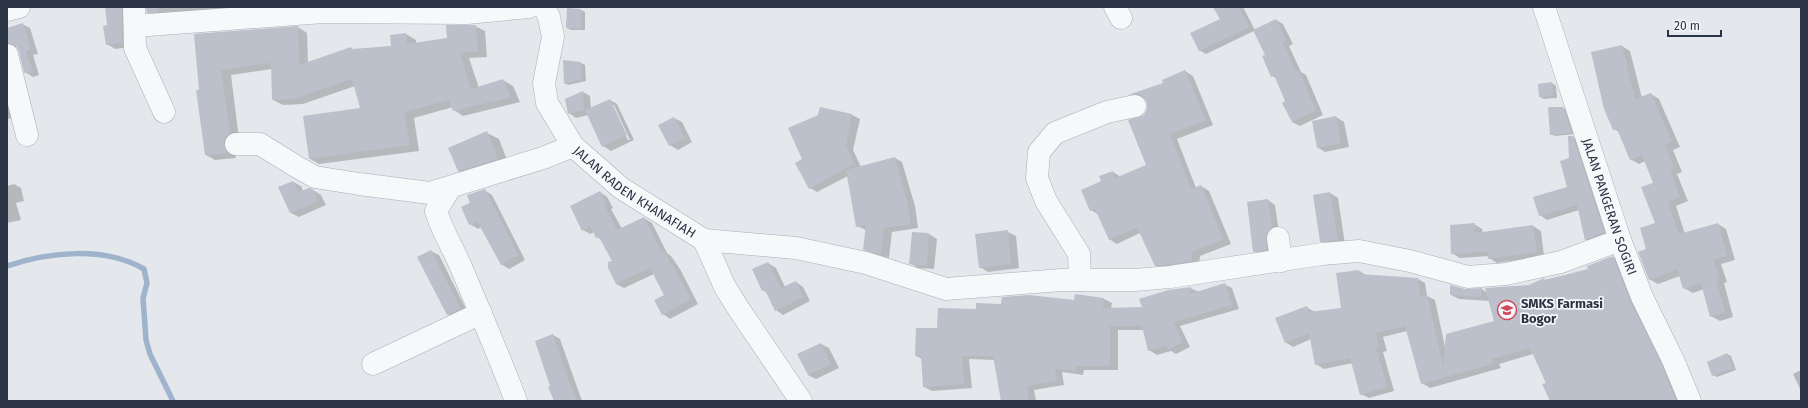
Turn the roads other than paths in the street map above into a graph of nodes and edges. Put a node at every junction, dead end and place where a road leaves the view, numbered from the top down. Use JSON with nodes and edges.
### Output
{"nodes":[{"id":1,"x":19,"y":7,"type":"edge"},
{"id":2,"x":529,"y":7,"type":"edge"},
{"id":3,"x":544,"y":7,"type":"edge"},
{"id":4,"x":1544,"y":7,"type":"edge"},
{"id":5,"x":7,"y":10,"type":"edge"},
{"id":6,"x":134,"y":16,"type":"edge"},
{"id":7,"x":7,"y":55,"type":"edge"},
{"id":8,"x":1135,"y":106,"type":"dead end"},
{"id":9,"x":164,"y":112,"type":"dead end"},
{"id":10,"x":27,"y":136,"type":"dead end"},
{"id":11,"x":236,"y":144,"type":"dead end"},
{"id":12,"x":573,"y":146,"type":"junction"},
{"id":13,"x":450,"y":188,"type":"junction"},
{"id":14,"x":1278,"y":238,"type":"dead end"},
{"id":15,"x":704,"y":240,"type":"junction"},
{"id":16,"x":1620,"y":240,"type":"junction"},
{"id":17,"x":1280,"y":261,"type":"junction"},
{"id":18,"x":1080,"y":280,"type":"junction"},
{"id":19,"x":481,"y":313,"type":"junction"},
{"id":20,"x":373,"y":364,"type":"dead end"},
{"id":21,"x":516,"y":401,"type":"edge"},
{"id":22,"x":801,"y":401,"type":"edge"},
{"id":23,"x":1690,"y":401,"type":"edge"}],
"edges":[{"from":1,"to":5,"type":"street"},
{"from":2,"to":6,"type":"street"},
{"from":3,"to":12,"type":"street","name":"JALAN RADEN KHANAFIAH"},
{"from":4,"to":16,"type":"street","name":"JALAN PANGERAN SOGIRI"},
{"from":6,"to":9,"type":"street"},
{"from":7,"to":10,"type":"street"},
{"from":8,"to":18,"type":"street"},
{"from":11,"to":13,"type":"street"},
{"from":12,"to":13,"type":"street"},
{"from":12,"to":15,"type":"street","name":"JALAN RADEN KHANAFIAH"},
{"from":13,"to":19,"type":"street"},
{"from":14,"to":17,"type":"street"},
{"from":15,"to":18,"type":"street"},
{"from":15,"to":22,"type":"street","name":"JALAN RADEN KHANAFIAH"},
{"from":16,"to":17,"type":"street"},
{"from":16,"to":23,"type":"street","name":"JALAN PANGERAN SOGIRI"},
{"from":17,"to":18,"type":"street"},
{"from":19,"to":20,"type":"street"},
{"from":19,"to":21,"type":"street"}]}
